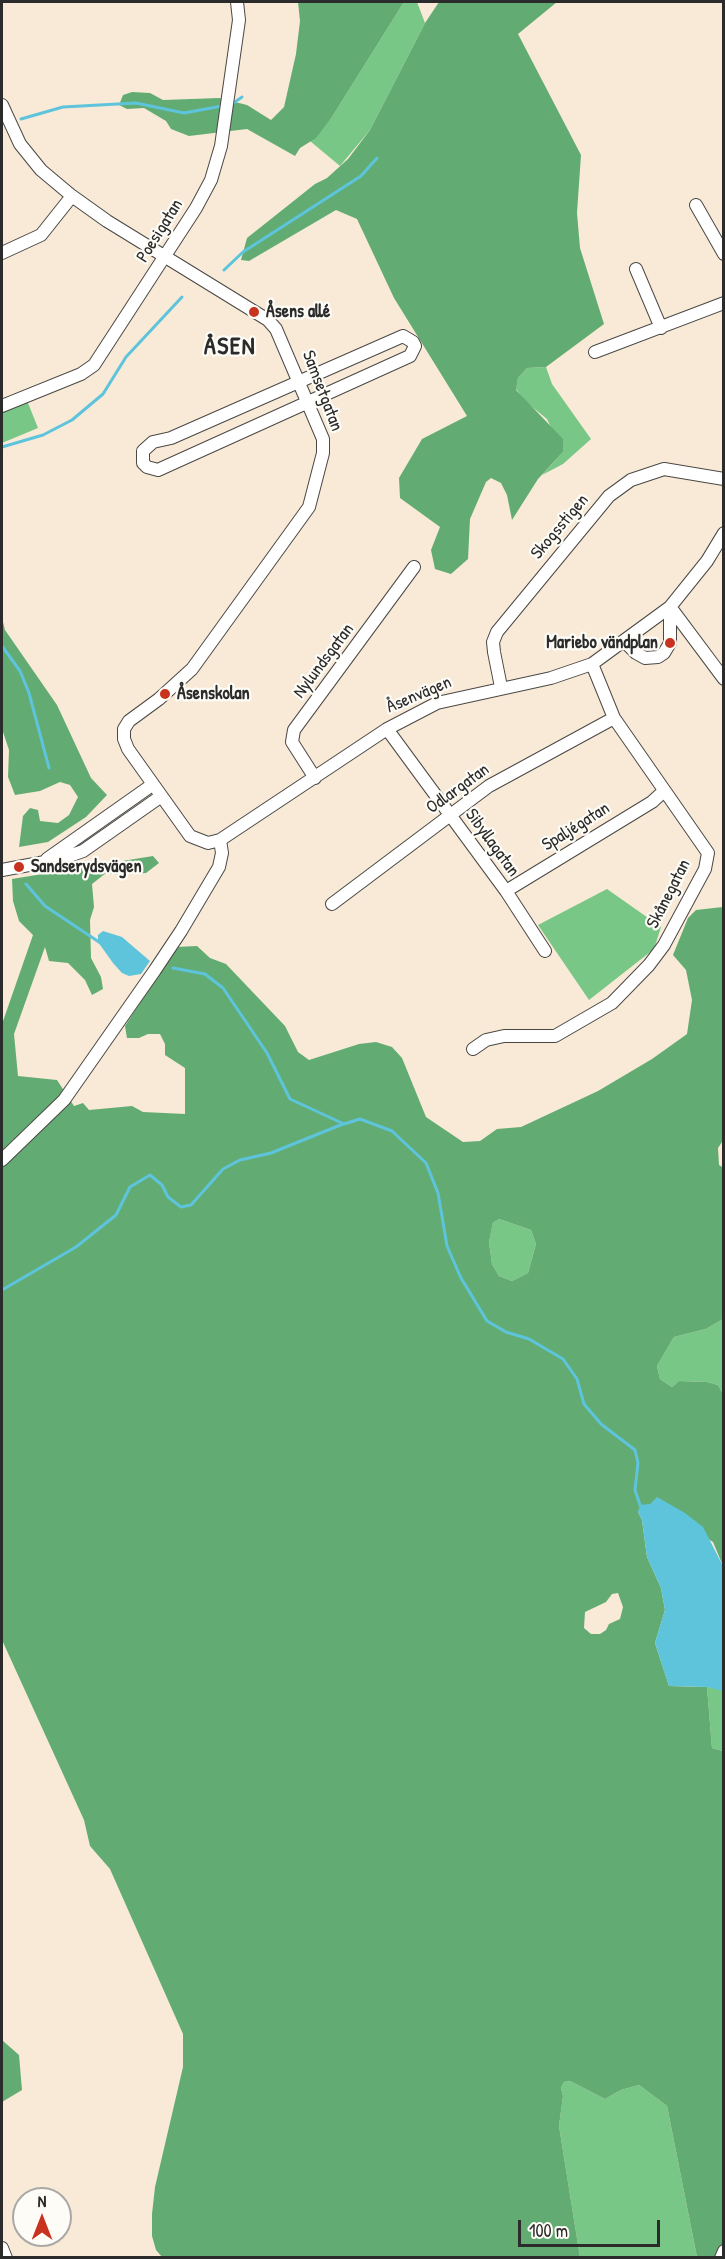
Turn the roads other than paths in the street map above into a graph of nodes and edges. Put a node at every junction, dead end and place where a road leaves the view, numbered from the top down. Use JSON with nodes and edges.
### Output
{"nodes":[{"id":1,"x":237,"y":2,"type":"edge"},
{"id":2,"x":2,"y":105,"type":"edge"},
{"id":3,"x":72,"y":196,"type":"junction"},
{"id":4,"x":696,"y":205,"type":"dead end"},
{"id":5,"x":723,"y":252,"type":"edge"},
{"id":6,"x":2,"y":253,"type":"edge"},
{"id":7,"x":165,"y":257,"type":"junction"},
{"id":8,"x":636,"y":270,"type":"dead end"},
{"id":9,"x":723,"y":303,"type":"edge"},
{"id":10,"x":661,"y":328,"type":"junction"},
{"id":11,"x":595,"y":352,"type":"dead end"},
{"id":12,"x":300,"y":380,"type":"junction"},
{"id":13,"x":309,"y":401,"type":"junction"},
{"id":14,"x":2,"y":406,"type":"edge"},
{"id":15,"x":723,"y":479,"type":"edge"},
{"id":16,"x":723,"y":533,"type":"edge"},
{"id":17,"x":414,"y":567,"type":"dead end"},
{"id":18,"x":670,"y":607,"type":"junction"},
{"id":19,"x":626,"y":642,"type":"junction"},
{"id":20,"x":592,"y":664,"type":"junction"},
{"id":21,"x":723,"y":679,"type":"edge"},
{"id":22,"x":501,"y":687,"type":"junction"},
{"id":23,"x":614,"y":718,"type":"junction"},
{"id":24,"x":387,"y":729,"type":"junction"},
{"id":25,"x":315,"y":778,"type":"junction"},
{"id":26,"x":152,"y":785,"type":"junction"},
{"id":27,"x":664,"y":791,"type":"junction"},
{"id":28,"x":160,"y":797,"type":"junction"},
{"id":29,"x":451,"y":816,"type":"junction"},
{"id":30,"x":220,"y":840,"type":"junction"},
{"id":31,"x":40,"y":863,"type":"junction"},
{"id":32,"x":2,"y":870,"type":"edge"},
{"id":33,"x":506,"y":891,"type":"junction"},
{"id":34,"x":332,"y":904,"type":"dead end"},
{"id":35,"x":545,"y":951,"type":"dead end"},
{"id":36,"x":473,"y":1049,"type":"dead end"},
{"id":37,"x":2,"y":1160,"type":"edge"},
{"id":38,"x":2,"y":2248,"type":"edge"},
{"id":39,"x":723,"y":2251,"type":"edge"},
{"id":40,"x":6,"y":2258,"type":"edge"},
{"id":41,"x":721,"y":2258,"type":"edge"}],
"edges":[{"from":1,"to":7,"type":"street","name":"Poesigatan"},
{"from":2,"to":3,"type":"street","name":"Samsetgatan"},
{"from":3,"to":6,"type":"street"},
{"from":3,"to":7,"type":"street","name":"Samsetgatan"},
{"from":4,"to":5,"type":"street"},
{"from":7,"to":12,"type":"street","name":"Samsetgatan"},
{"from":7,"to":14,"type":"street","name":"Poesigatan"},
{"from":8,"to":10,"type":"street"},
{"from":9,"to":10,"type":"street"},
{"from":10,"to":11,"type":"street"},
{"from":12,"to":13,"type":"street","name":"Samsetgatan"},
{"from":12,"to":13,"type":"street"},
{"from":12,"to":13,"type":"street"},
{"from":13,"to":26,"type":"street","name":"Samsetgatan"},
{"from":15,"to":22,"type":"street","name":"Skogsstigen"},
{"from":16,"to":18,"type":"street","name":"Åsenvägen"},
{"from":17,"to":25,"type":"street","name":"Nylundsgatan"},
{"from":18,"to":19,"type":"street","name":"Åsenvägen"},
{"from":18,"to":19,"type":"street"},
{"from":18,"to":21,"type":"street"},
{"from":19,"to":20,"type":"street","name":"Åsenvägen"},
{"from":20,"to":22,"type":"street","name":"Åsenvägen"},
{"from":20,"to":23,"type":"street","name":"Skånegatan"},
{"from":22,"to":24,"type":"street","name":"Åsenvägen"},
{"from":23,"to":27,"type":"street","name":"Skånegatan"},
{"from":23,"to":29,"type":"street","name":"Odlargatan"},
{"from":24,"to":25,"type":"street","name":"Åsenvägen"},
{"from":24,"to":29,"type":"street","name":"Sibyllagatan"},
{"from":25,"to":30,"type":"street","name":"Åsenvägen"},
{"from":26,"to":28,"type":"street"},
{"from":26,"to":31,"type":"street"},
{"from":27,"to":33,"type":"street","name":"Spaljégatan"},
{"from":27,"to":36,"type":"street","name":"Skånegatan"},
{"from":28,"to":30,"type":"street"},
{"from":28,"to":31,"type":"street"},
{"from":29,"to":33,"type":"street","name":"Sibyllagatan"},
{"from":29,"to":34,"type":"street","name":"Odlargatan"},
{"from":30,"to":37,"type":"street"},
{"from":31,"to":32,"type":"street"},
{"from":33,"to":35,"type":"street","name":"Sibyllagatan"},
{"from":38,"to":40,"type":"street"},
{"from":39,"to":41,"type":"street"}]}
